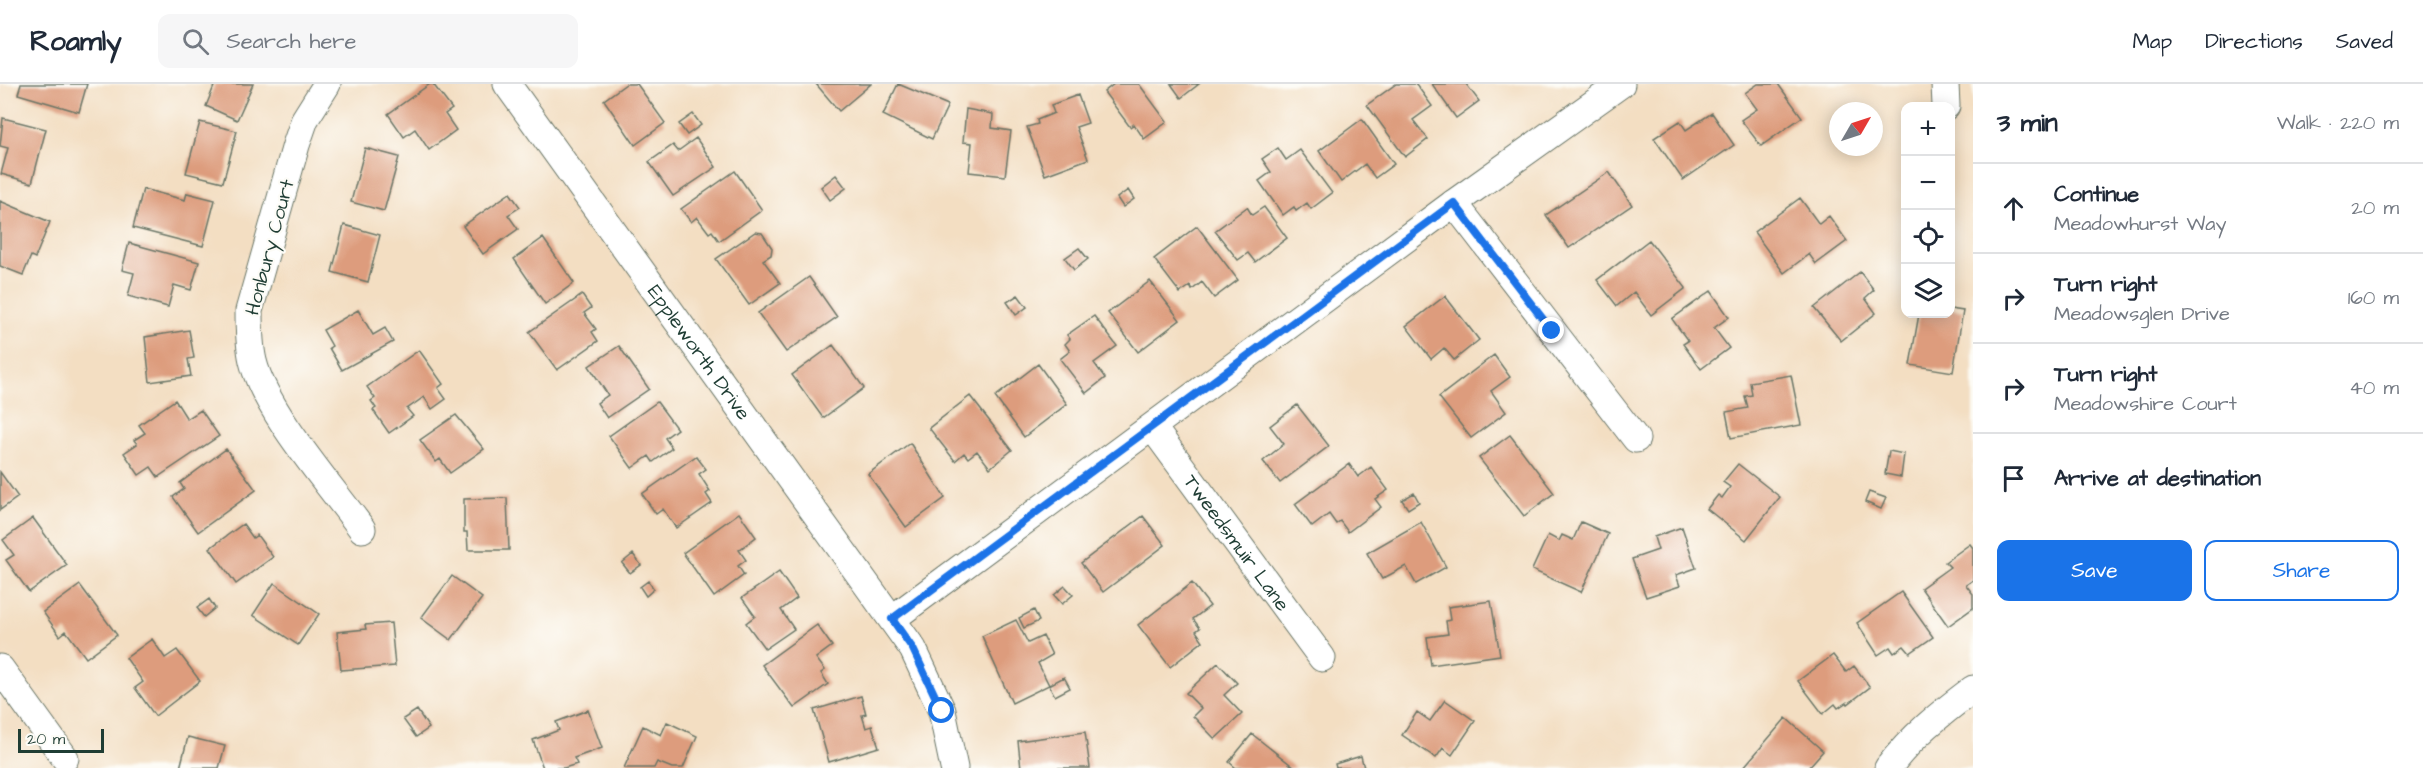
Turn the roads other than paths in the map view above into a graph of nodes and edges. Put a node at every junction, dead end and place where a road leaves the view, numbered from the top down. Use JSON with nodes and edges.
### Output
{"nodes":[{"id":1,"x":327,"y":84,"type":"edge"},
{"id":2,"x":507,"y":84,"type":"edge"},
{"id":3,"x":1621,"y":84,"type":"edge"},
{"id":4,"x":1945,"y":84,"type":"edge"},
{"id":5,"x":1946,"y":102,"type":"edge"},
{"id":6,"x":1454,"y":203,"type":"junction"},
{"id":7,"x":1153,"y":428,"type":"junction"},
{"id":8,"x":1636,"y":439,"type":"dead end"},
{"id":9,"x":362,"y":529,"type":"dead end"},
{"id":10,"x":892,"y":619,"type":"junction"},
{"id":11,"x":1323,"y":658,"type":"dead end"},
{"id":12,"x":0,"y":668,"type":"edge"},
{"id":13,"x":1973,"y":689,"type":"edge"},
{"id":14,"x":65,"y":758,"type":"dead end"},
{"id":15,"x":954,"y":768,"type":"edge"},
{"id":16,"x":1888,"y":768,"type":"edge"}],
"edges":[{"from":1,"to":9,"type":"street","name":"Honbury Court"},
{"from":2,"to":10,"type":"street","name":"Eppleworth Drive"},
{"from":3,"to":6,"type":"street"},
{"from":4,"to":5,"type":"street"},
{"from":6,"to":7,"type":"street"},
{"from":6,"to":8,"type":"street"},
{"from":7,"to":10,"type":"street"},
{"from":7,"to":11,"type":"street","name":"Tweedsmuir Lane"},
{"from":10,"to":15,"type":"street","name":"Eppleworth Drive"},
{"from":12,"to":14,"type":"street"},
{"from":13,"to":16,"type":"street"}]}
